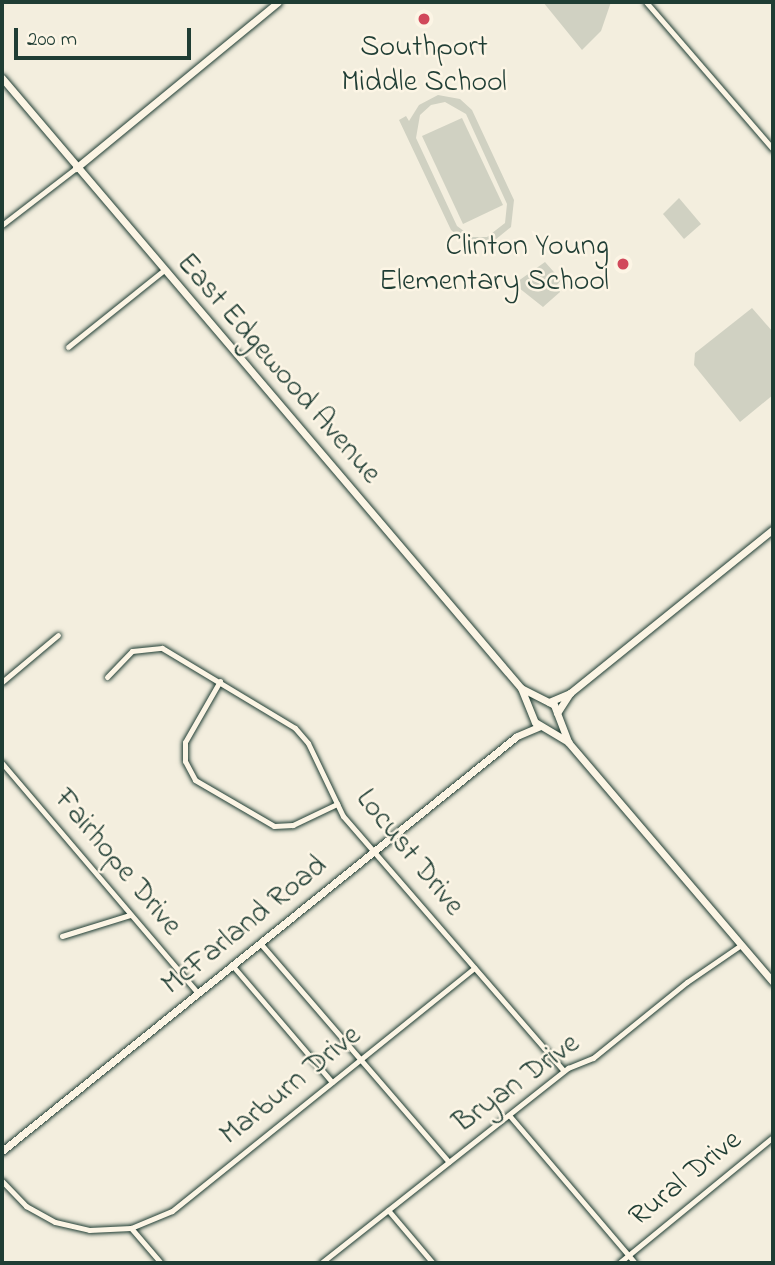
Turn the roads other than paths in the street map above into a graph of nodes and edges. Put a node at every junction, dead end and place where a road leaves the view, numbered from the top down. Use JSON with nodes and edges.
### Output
{"nodes":[{"id":1,"x":278,"y":2,"type":"edge"},
{"id":2,"x":646,"y":2,"type":"edge"},
{"id":3,"x":2,"y":78,"type":"edge"},
{"id":4,"x":773,"y":149,"type":"edge"},
{"id":5,"x":76,"y":168,"type":"junction"},
{"id":6,"x":2,"y":225,"type":"edge"},
{"id":7,"x":164,"y":271,"type":"junction"},
{"id":8,"x":68,"y":348,"type":"dead end"},
{"id":9,"x":773,"y":528,"type":"edge"},
{"id":10,"x":58,"y":635,"type":"dead end"},
{"id":11,"x":107,"y":677,"type":"dead end"},
{"id":12,"x":2,"y":681,"type":"edge"},
{"id":13,"x":220,"y":681,"type":"junction"},
{"id":14,"x":521,"y":688,"type":"junction"},
{"id":15,"x":570,"y":693,"type":"junction"},
{"id":16,"x":547,"y":701,"type":"junction"},
{"id":17,"x":532,"y":712,"type":"junction"},
{"id":18,"x":557,"y":716,"type":"junction"},
{"id":19,"x":542,"y":726,"type":"junction"},
{"id":20,"x":517,"y":736,"type":"junction"},
{"id":21,"x":568,"y":742,"type":"junction"},
{"id":22,"x":2,"y":763,"type":"edge"},
{"id":23,"x":337,"y":804,"type":"junction"},
{"id":24,"x":374,"y":851,"type":"junction"},
{"id":25,"x":130,"y":915,"type":"junction"},
{"id":26,"x":62,"y":936,"type":"dead end"},
{"id":27,"x":260,"y":943,"type":"junction"},
{"id":28,"x":741,"y":945,"type":"junction"},
{"id":29,"x":232,"y":965,"type":"junction"},
{"id":30,"x":474,"y":968,"type":"junction"},
{"id":31,"x":773,"y":982,"type":"edge"},
{"id":32,"x":198,"y":993,"type":"junction"},
{"id":33,"x":360,"y":1059,"type":"junction"},
{"id":34,"x":564,"y":1071,"type":"junction"},
{"id":35,"x":332,"y":1082,"type":"junction"},
{"id":36,"x":509,"y":1115,"type":"junction"},
{"id":37,"x":773,"y":1137,"type":"edge"},
{"id":38,"x":2,"y":1151,"type":"edge"},
{"id":39,"x":449,"y":1162,"type":"junction"},
{"id":40,"x":2,"y":1181,"type":"edge"},
{"id":41,"x":388,"y":1210,"type":"junction"},
{"id":42,"x":131,"y":1228,"type":"junction"},
{"id":43,"x":628,"y":1255,"type":"junction"},
{"id":44,"x":160,"y":1263,"type":"edge"},
{"id":45,"x":321,"y":1263,"type":"edge"},
{"id":46,"x":433,"y":1263,"type":"edge"},
{"id":47,"x":619,"y":1263,"type":"edge"},
{"id":48,"x":635,"y":1263,"type":"edge"}],
"edges":[{"from":1,"to":5,"type":"main road"},
{"from":2,"to":4,"type":"street"},
{"from":3,"to":5,"type":"main road","name":"East Edgewood Avenue"},
{"from":5,"to":6,"type":"street"},
{"from":5,"to":7,"type":"main road","name":"East Edgewood Avenue"},
{"from":7,"to":8,"type":"street"},
{"from":7,"to":14,"type":"main road","name":"East Edgewood Avenue"},
{"from":9,"to":15,"type":"main road"},
{"from":10,"to":12,"type":"street"},
{"from":11,"to":13,"type":"street","name":"Locust Drive"},
{"from":13,"to":23,"type":"street","name":"Locust Drive"},
{"from":13,"to":23,"type":"street"},
{"from":14,"to":16,"type":"main road","name":"East Edgewood Avenue"},
{"from":14,"to":17,"type":"main road","name":"East Edgewood Avenue"},
{"from":15,"to":16,"type":"main road"},
{"from":15,"to":18,"type":"main road"},
{"from":16,"to":17,"type":"main road"},
{"from":16,"to":18,"type":"main road","name":"East Edgewood Avenue"},
{"from":17,"to":19,"type":"main road","name":"East Edgewood Avenue"},
{"from":17,"to":20,"type":"main road","name":"McFarland Road"},
{"from":18,"to":19,"type":"main road"},
{"from":18,"to":21,"type":"main road","name":"East Edgewood Avenue"},
{"from":19,"to":20,"type":"main road","name":"McFarland Road"},
{"from":19,"to":21,"type":"main road","name":"East Edgewood Avenue"},
{"from":20,"to":24,"type":"main road","name":"McFarland Road"},
{"from":21,"to":28,"type":"main road","name":"East Edgewood Avenue"},
{"from":22,"to":25,"type":"street","name":"Fairhope Drive"},
{"from":23,"to":24,"type":"street","name":"Locust Drive"},
{"from":24,"to":27,"type":"main road","name":"McFarland Road"},
{"from":24,"to":30,"type":"street","name":"Locust Drive"},
{"from":25,"to":26,"type":"street"},
{"from":25,"to":32,"type":"street","name":"Fairhope Drive"},
{"from":27,"to":29,"type":"main road","name":"McFarland Road"},
{"from":27,"to":33,"type":"street"},
{"from":28,"to":31,"type":"main road","name":"East Edgewood Avenue"},
{"from":28,"to":34,"type":"street","name":"Bryan Drive"},
{"from":29,"to":32,"type":"main road","name":"McFarland Road"},
{"from":29,"to":35,"type":"street"},
{"from":30,"to":33,"type":"street","name":"Marburn Drive"},
{"from":30,"to":34,"type":"street","name":"Locust Drive"},
{"from":32,"to":38,"type":"main road","name":"McFarland Road"},
{"from":33,"to":35,"type":"street","name":"Marburn Drive"},
{"from":33,"to":39,"type":"street"},
{"from":34,"to":36,"type":"street","name":"Bryan Drive"},
{"from":35,"to":42,"type":"street","name":"Marburn Drive"},
{"from":36,"to":39,"type":"street","name":"Bryan Drive"},
{"from":36,"to":43,"type":"street"},
{"from":37,"to":43,"type":"street","name":"Rural Drive"},
{"from":39,"to":41,"type":"street","name":"Bryan Drive"},
{"from":40,"to":42,"type":"street","name":"Marburn Drive"},
{"from":41,"to":45,"type":"street","name":"Bryan Drive"},
{"from":41,"to":46,"type":"street"},
{"from":42,"to":44,"type":"street"},
{"from":43,"to":47,"type":"street","name":"Rural Drive"},
{"from":43,"to":48,"type":"street"}]}
